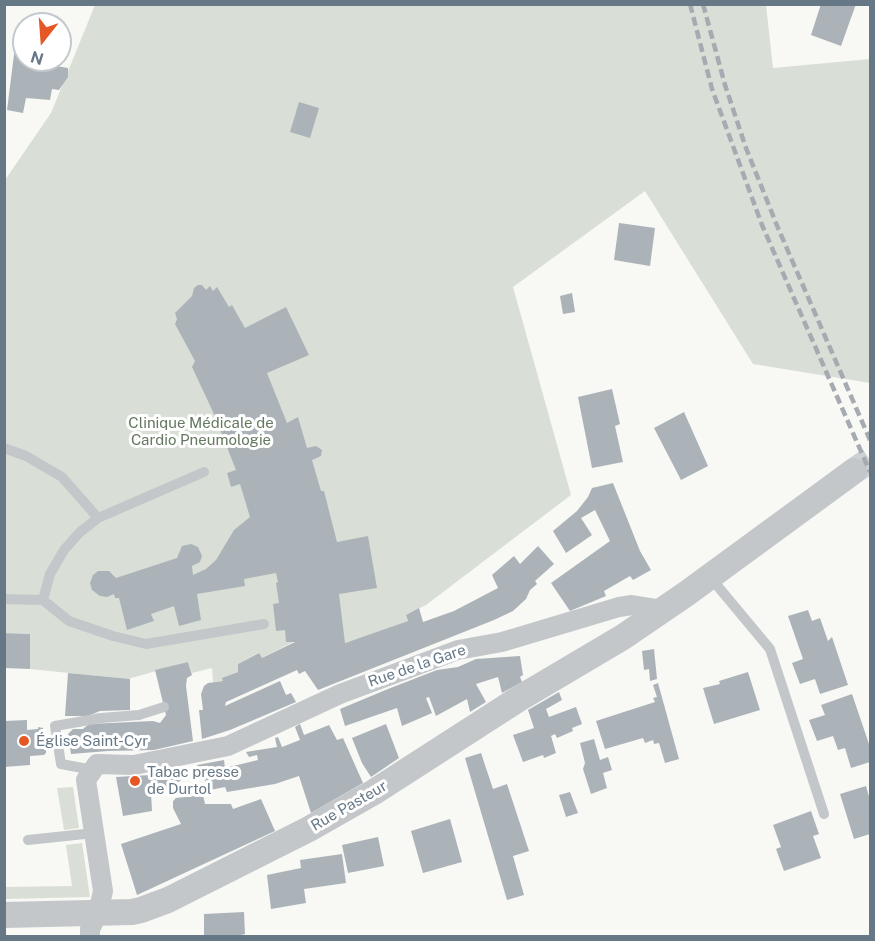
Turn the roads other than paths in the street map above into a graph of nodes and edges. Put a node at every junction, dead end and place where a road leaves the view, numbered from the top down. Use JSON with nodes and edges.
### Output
{"nodes":[{"id":1,"x":4,"y":448,"type":"edge"},
{"id":2,"x":854,"y":471,"type":"tunnel mouth"},
{"id":3,"x":204,"y":472,"type":"dead end"},
{"id":4,"x":98,"y":518,"type":"junction"},
{"id":5,"x":710,"y":577,"type":"junction"},
{"id":6,"x":4,"y":599,"type":"edge"},
{"id":7,"x":43,"y":600,"type":"junction"},
{"id":8,"x":663,"y":610,"type":"junction"},
{"id":9,"x":264,"y":624,"type":"dead end"},
{"id":10,"x":164,"y":707,"type":"dead end"},
{"id":11,"x":93,"y":770,"type":"junction"},
{"id":12,"x":824,"y":814,"type":"dead end"},
{"id":13,"x":94,"y":833,"type":"junction"},
{"id":14,"x":28,"y":840,"type":"dead end"},
{"id":15,"x":4,"y":915,"type":"edge"},
{"id":16,"x":94,"y":925,"type":"edge"}],
"edges":[{"from":1,"to":4,"type":"lane"},
{"from":2,"to":5,"type":"street"},
{"from":3,"to":4,"type":"lane"},
{"from":4,"to":7,"type":"lane"},
{"from":5,"to":8,"type":"street"},
{"from":5,"to":12,"type":"lane"},
{"from":6,"to":7,"type":"lane"},
{"from":7,"to":9,"type":"lane"},
{"from":8,"to":11,"type":"street","name":"Rue de la Gare"},
{"from":8,"to":16,"type":"street","name":"Rue Pasteur"},
{"from":10,"to":11,"type":"lane"},
{"from":11,"to":13,"type":"street"},
{"from":13,"to":14,"type":"lane"},
{"from":13,"to":16,"type":"street"},
{"from":15,"to":16,"type":"street","name":"Rue Pasteur"}]}
